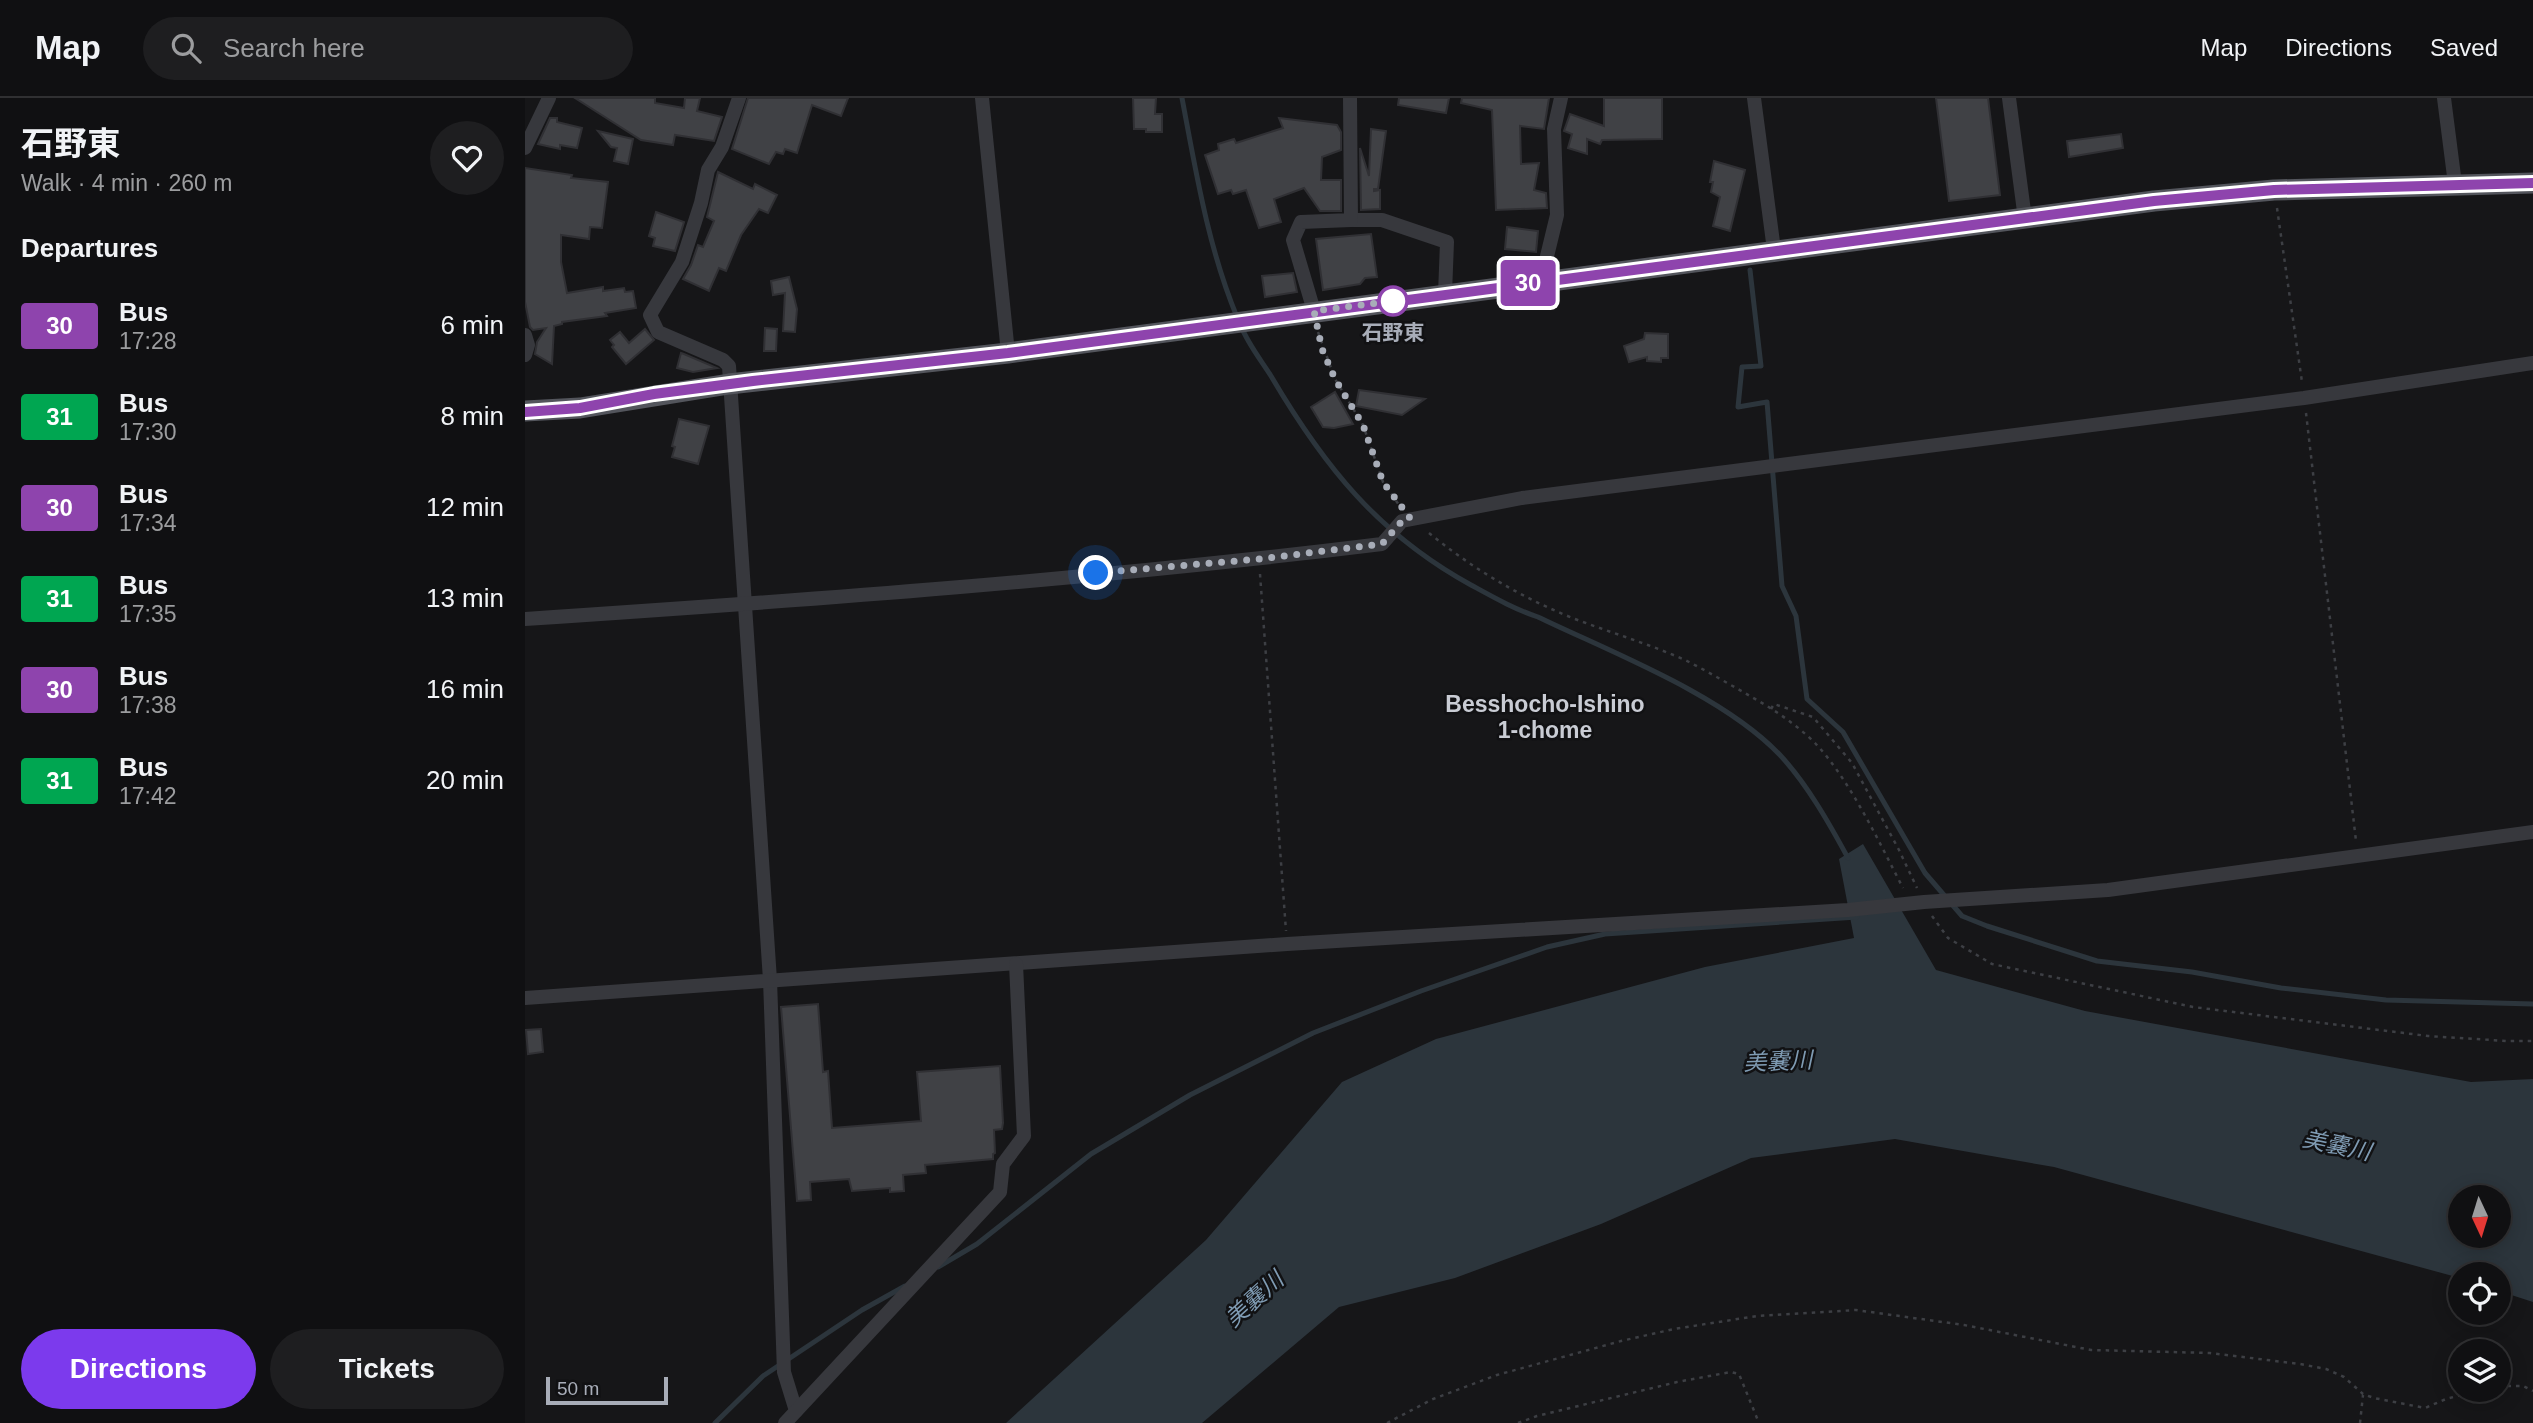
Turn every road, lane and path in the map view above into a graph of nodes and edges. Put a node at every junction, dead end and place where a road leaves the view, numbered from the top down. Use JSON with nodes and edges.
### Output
{"nodes":[{"id":1,"x":549,"y":98,"type":"edge"},
{"id":2,"x":740,"y":98,"type":"edge"},
{"id":3,"x":982,"y":98,"type":"edge"},
{"id":4,"x":1350,"y":98,"type":"edge"},
{"id":5,"x":1561,"y":98,"type":"edge"},
{"id":6,"x":1754,"y":98,"type":"edge"},
{"id":7,"x":2009,"y":98,"type":"edge"},
{"id":8,"x":2444,"y":98,"type":"edge"},
{"id":9,"x":525,"y":148,"type":"edge"},
{"id":10,"x":2533,"y":183,"type":"edge"},
{"id":11,"x":2455,"y":184,"type":"junction"},
{"id":12,"x":2274,"y":190,"type":"junction"},
{"id":13,"x":2025,"y":219,"type":"junction"},
{"id":14,"x":1351,"y":220,"type":"junction"},
{"id":15,"x":1774,"y":250,"type":"junction"},
{"id":16,"x":1541,"y":281,"type":"junction"},
{"id":17,"x":1445,"y":294,"type":"junction"},
{"id":18,"x":1314,"y":311,"type":"junction"},
{"id":19,"x":525,"y":335,"type":"edge"},
{"id":20,"x":1008,"y":353,"type":"junction"},
{"id":21,"x":525,"y":355,"type":"edge"},
{"id":22,"x":2533,"y":363,"type":"edge"},
{"id":23,"x":729,"y":384,"type":"junction"},
{"id":24,"x":2304,"y":398,"type":"junction"},
{"id":25,"x":525,"y":411,"type":"edge"},
{"id":26,"x":1411,"y":518,"type":"junction"},
{"id":27,"x":1259,"y":559,"type":"junction"},
{"id":28,"x":744,"y":605,"type":"junction"},
{"id":29,"x":525,"y":619,"type":"edge"},
{"id":30,"x":1771,"y":709,"type":"junction"},
{"id":31,"x":2533,"y":832,"type":"edge"},
{"id":32,"x":2357,"y":854,"type":"junction"},
{"id":33,"x":1912,"y":904,"type":"junction"},
{"id":34,"x":1287,"y":944,"type":"junction"},
{"id":35,"x":1016,"y":964,"type":"junction"},
{"id":36,"x":770,"y":980,"type":"junction"},
{"id":37,"x":525,"y":998,"type":"edge"},
{"id":38,"x":2533,"y":1041,"type":"edge"},
{"id":39,"x":2511,"y":1386,"type":"edge"},
{"id":40,"x":2533,"y":1391,"type":"edge"},
{"id":41,"x":2363,"y":1394,"type":"junction"},
{"id":42,"x":2448,"y":1398,"type":"edge"},
{"id":43,"x":796,"y":1411,"type":"junction"},
{"id":44,"x":785,"y":1423,"type":"edge"},
{"id":45,"x":1387,"y":1423,"type":"edge"},
{"id":46,"x":1518,"y":1423,"type":"edge"},
{"id":47,"x":1759,"y":1423,"type":"edge"},
{"id":48,"x":2360,"y":1423,"type":"edge"}],
"edges":[{"from":1,"to":9,"type":"street"},
{"from":2,"to":23,"type":"street"},
{"from":3,"to":20,"type":"street"},
{"from":4,"to":14,"type":"street"},
{"from":5,"to":16,"type":"street"},
{"from":6,"to":15,"type":"street"},
{"from":7,"to":13,"type":"street"},
{"from":8,"to":11,"type":"street"},
{"from":10,"to":11,"type":"main road"},
{"from":11,"to":12,"type":"main road"},
{"from":12,"to":13,"type":"main road"},
{"from":12,"to":24,"type":"path"},
{"from":13,"to":15,"type":"main road"},
{"from":14,"to":17,"type":"street"},
{"from":14,"to":18,"type":"street"},
{"from":15,"to":16,"type":"main road"},
{"from":16,"to":17,"type":"main road"},
{"from":17,"to":18,"type":"main road"},
{"from":18,"to":20,"type":"main road"},
{"from":18,"to":26,"type":"path"},
{"from":19,"to":21,"type":"street"},
{"from":20,"to":23,"type":"main road"},
{"from":22,"to":24,"type":"street"},
{"from":23,"to":25,"type":"main road"},
{"from":23,"to":28,"type":"street"},
{"from":24,"to":26,"type":"street"},
{"from":24,"to":32,"type":"path"},
{"from":26,"to":27,"type":"street"},
{"from":26,"to":30,"type":"path"},
{"from":27,"to":28,"type":"street"},
{"from":27,"to":34,"type":"path"},
{"from":28,"to":29,"type":"street"},
{"from":28,"to":36,"type":"street"},
{"from":30,"to":33,"type":"path"},
{"from":30,"to":33,"type":"path"},
{"from":31,"to":32,"type":"street"},
{"from":32,"to":33,"type":"street"},
{"from":33,"to":34,"type":"street"},
{"from":33,"to":38,"type":"path"},
{"from":34,"to":35,"type":"street"},
{"from":35,"to":36,"type":"street"},
{"from":35,"to":43,"type":"street"},
{"from":36,"to":37,"type":"street"},
{"from":36,"to":43,"type":"street"},
{"from":39,"to":40,"type":"path"},
{"from":41,"to":42,"type":"path"},
{"from":41,"to":45,"type":"path"},
{"from":41,"to":48,"type":"path"},
{"from":43,"to":44,"type":"street"},
{"from":46,"to":47,"type":"path"}]}
